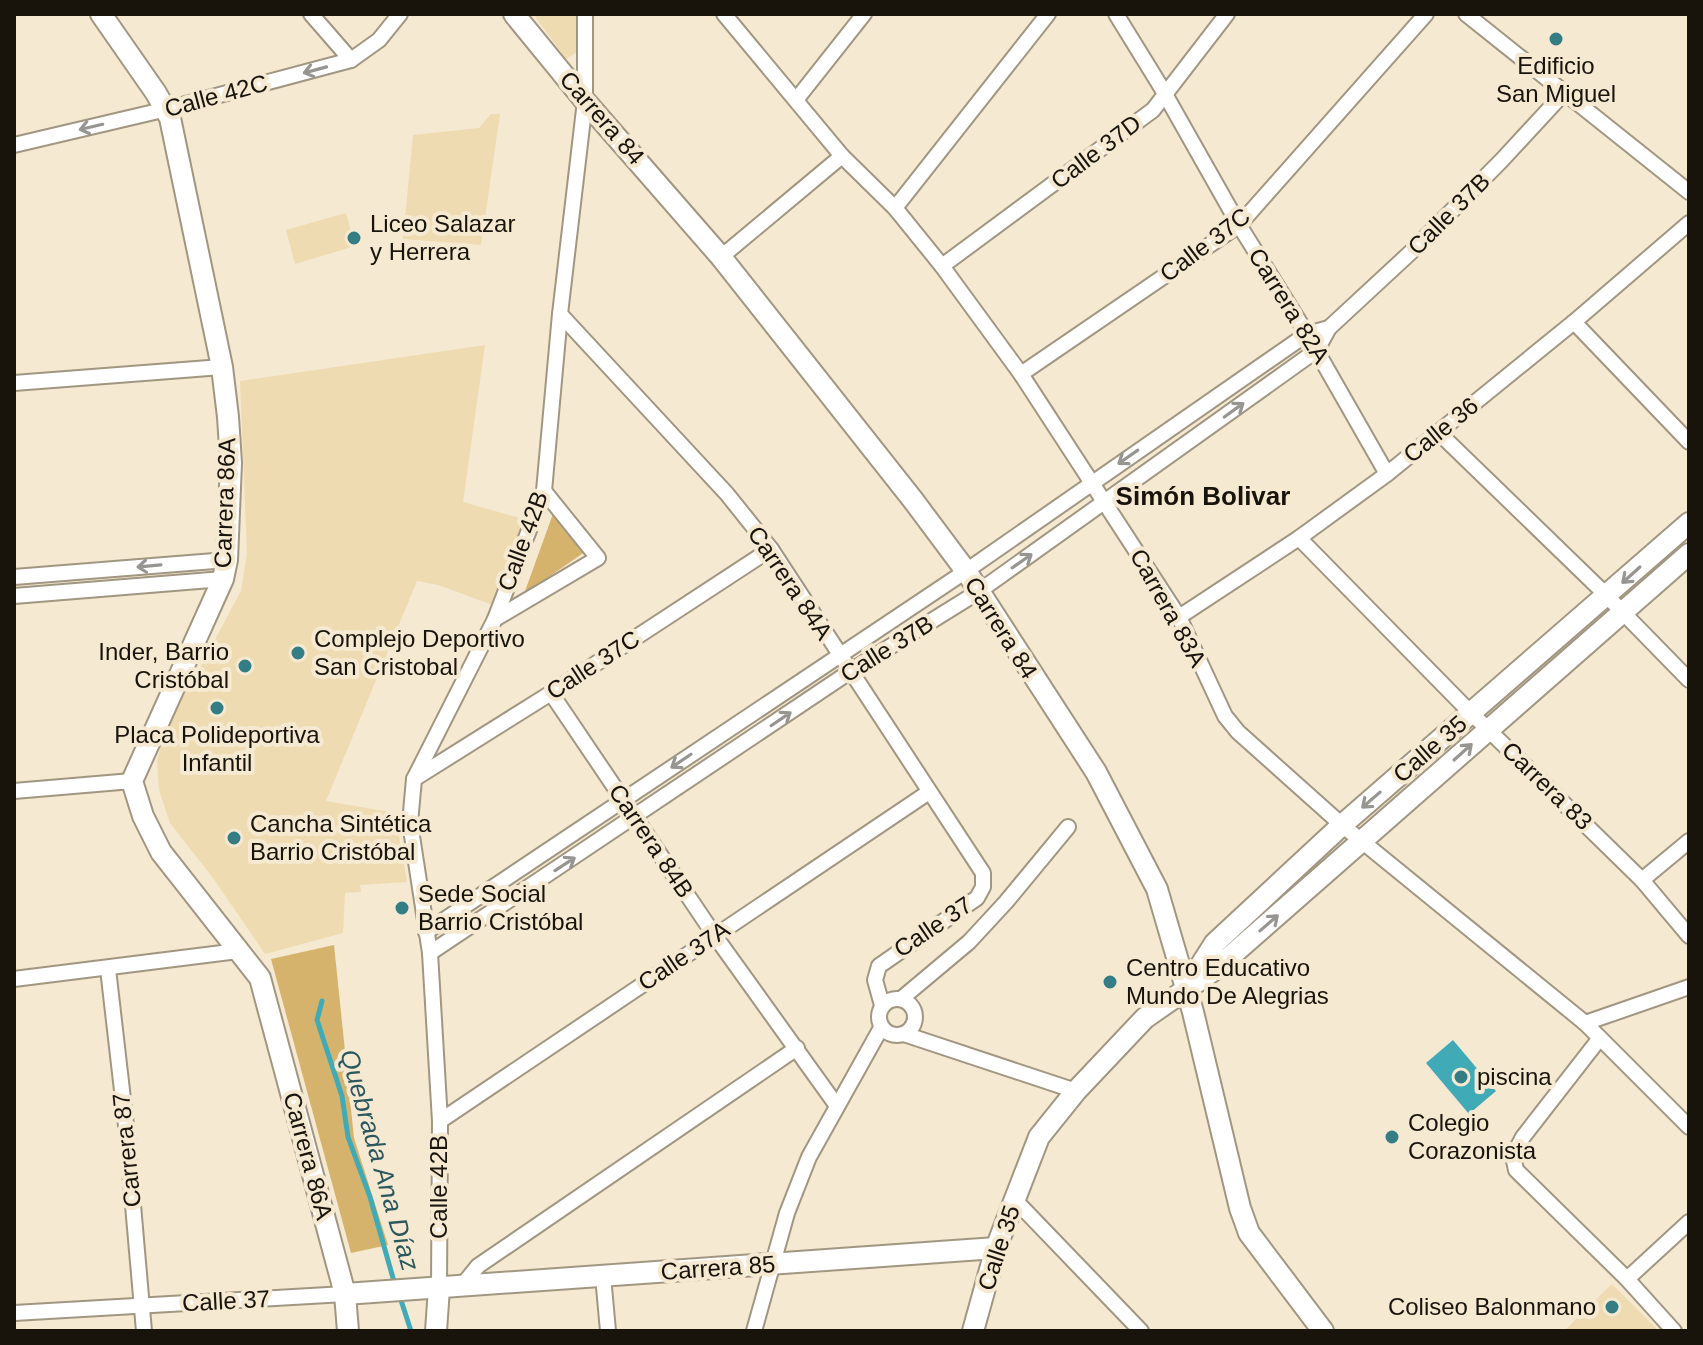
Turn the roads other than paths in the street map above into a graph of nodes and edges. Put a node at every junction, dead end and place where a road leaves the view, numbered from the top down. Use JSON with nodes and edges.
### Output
{"nodes":[{"id":1,"x":101,"y":14,"type":"edge"},
{"id":2,"x":311,"y":14,"type":"edge"},
{"id":3,"x":400,"y":14,"type":"edge"},
{"id":4,"x":514,"y":14,"type":"edge"},
{"id":5,"x":585,"y":14,"type":"edge"},
{"id":6,"x":724,"y":14,"type":"edge"},
{"id":7,"x":864,"y":14,"type":"edge"},
{"id":8,"x":1048,"y":14,"type":"edge"},
{"id":9,"x":1116,"y":14,"type":"edge"},
{"id":10,"x":1227,"y":14,"type":"edge"},
{"id":11,"x":1426,"y":14,"type":"edge"},
{"id":12,"x":1466,"y":14,"type":"edge"},
{"id":13,"x":351,"y":60,"type":"junction"},
{"id":14,"x":1165,"y":93,"type":"junction"},
{"id":15,"x":1563,"y":94,"type":"junction"},
{"id":16,"x":796,"y":100,"type":"junction"},
{"id":17,"x":585,"y":101,"type":"junction"},
{"id":18,"x":167,"y":109,"type":"junction"},
{"id":19,"x":14,"y":145,"type":"edge"},
{"id":20,"x":842,"y":156,"type":"junction"},
{"id":21,"x":1689,"y":192,"type":"edge"},
{"id":22,"x":895,"y":208,"type":"junction"},
{"id":23,"x":1689,"y":223,"type":"edge"},
{"id":24,"x":1239,"y":225,"type":"junction"},
{"id":25,"x":721,"y":257,"type":"junction"},
{"id":26,"x":942,"y":266,"type":"junction"},
{"id":27,"x":560,"y":314,"type":"junction"},
{"id":28,"x":1574,"y":322,"type":"junction"},
{"id":29,"x":1329,"y":328,"type":"junction"},
{"id":30,"x":1307,"y":334,"type":"junction"},
{"id":31,"x":1317,"y":350,"type":"junction"},
{"id":32,"x":222,"y":367,"type":"junction"},
{"id":33,"x":1021,"y":374,"type":"junction"},
{"id":34,"x":14,"y":383,"type":"edge"},
{"id":35,"x":1438,"y":432,"type":"junction"},
{"id":36,"x":1689,"y":442,"type":"edge"},
{"id":37,"x":1387,"y":474,"type":"junction"},
{"id":38,"x":1092,"y":482,"type":"junction"},
{"id":39,"x":544,"y":491,"type":"junction"},
{"id":40,"x":1105,"y":503,"type":"junction"},
{"id":41,"x":1689,"y":523,"type":"edge"},
{"id":42,"x":1299,"y":538,"type":"junction"},
{"id":43,"x":771,"y":549,"type":"junction"},
{"id":44,"x":1689,"y":554,"type":"edge"},
{"id":45,"x":225,"y":569,"type":"junction"},
{"id":46,"x":966,"y":571,"type":"junction"},
{"id":47,"x":14,"y":577,"type":"edge"},
{"id":48,"x":978,"y":592,"type":"junction"},
{"id":49,"x":14,"y":596,"type":"edge"},
{"id":50,"x":1607,"y":597,"type":"junction"},
{"id":51,"x":1623,"y":613,"type":"junction"},
{"id":52,"x":1179,"y":617,"type":"junction"},
{"id":53,"x":495,"y":619,"type":"junction"},
{"id":54,"x":839,"y":655,"type":"junction"},
{"id":55,"x":851,"y":671,"type":"junction"},
{"id":56,"x":1689,"y":680,"type":"edge"},
{"id":57,"x":551,"y":693,"type":"junction"},
{"id":58,"x":1471,"y":713,"type":"junction"},
{"id":59,"x":1488,"y":730,"type":"junction"},
{"id":60,"x":414,"y":779,"type":"junction"},
{"id":61,"x":132,"y":781,"type":"junction"},
{"id":62,"x":14,"y":791,"type":"edge"},
{"id":63,"x":929,"y":792,"type":"junction"},
{"id":64,"x":624,"y":799,"type":"junction"},
{"id":65,"x":636,"y":817,"type":"junction"},
{"id":66,"x":1342,"y":825,"type":"junction"},
{"id":67,"x":1068,"y":827,"type":"dead end"},
{"id":68,"x":1362,"y":841,"type":"junction"},
{"id":69,"x":1689,"y":841,"type":"edge"},
{"id":70,"x":984,"y":879,"type":"joint"},
{"id":71,"x":1642,"y":880,"type":"junction"},
{"id":72,"x":426,"y":932,"type":"junction"},
{"id":73,"x":715,"y":936,"type":"junction"},
{"id":74,"x":1689,"y":936,"type":"edge"},
{"id":75,"x":238,"y":951,"type":"junction"},
{"id":76,"x":430,"y":953,"type":"junction"},
{"id":77,"x":108,"y":969,"type":"junction"},
{"id":78,"x":14,"y":979,"type":"edge"},
{"id":79,"x":1689,"y":987,"type":"edge"},
{"id":80,"x":1185,"y":988,"type":"junction"},
{"id":81,"x":901,"y":999,"type":"junction"},
{"id":82,"x":882,"y":1005,"type":"junction"},
{"id":83,"x":1585,"y":1023,"type":"junction"},
{"id":84,"x":881,"y":1028,"type":"junction"},
{"id":85,"x":904,"y":1034,"type":"junction"},
{"id":86,"x":1600,"y":1038,"type":"junction"},
{"id":87,"x":797,"y":1048,"type":"junction"},
{"id":88,"x":1076,"y":1091,"type":"junction"},
{"id":89,"x":837,"y":1106,"type":"junction"},
{"id":90,"x":440,"y":1121,"type":"junction"},
{"id":91,"x":1689,"y":1127,"type":"edge"},
{"id":92,"x":1014,"y":1199,"type":"junction"},
{"id":93,"x":1689,"y":1222,"type":"edge"},
{"id":94,"x":996,"y":1248,"type":"junction"},
{"id":95,"x":773,"y":1264,"type":"junction"},
{"id":96,"x":603,"y":1276,"type":"junction"},
{"id":97,"x":1627,"y":1279,"type":"junction"},
{"id":98,"x":461,"y":1287,"type":"junction"},
{"id":99,"x":431,"y":1289,"type":"junction"},
{"id":100,"x":345,"y":1294,"type":"junction"},
{"id":101,"x":140,"y":1306,"type":"junction"},
{"id":102,"x":14,"y":1313,"type":"edge"},
{"id":103,"x":144,"y":1331,"type":"edge"},
{"id":104,"x":348,"y":1331,"type":"edge"},
{"id":105,"x":436,"y":1331,"type":"edge"},
{"id":106,"x":608,"y":1331,"type":"edge"},
{"id":107,"x":754,"y":1331,"type":"edge"},
{"id":108,"x":973,"y":1331,"type":"edge"},
{"id":109,"x":1141,"y":1331,"type":"edge"},
{"id":110,"x":1323,"y":1331,"type":"edge"},
{"id":111,"x":1674,"y":1331,"type":"edge"}],
"edges":[{"from":1,"to":18,"type":"street","name":"Carrera 86A"},
{"from":2,"to":13,"type":"street"},
{"from":3,"to":13,"type":"street","name":"Calle 42C"},
{"from":4,"to":17,"type":"street","name":"Carrera 84"},
{"from":5,"to":17,"type":"street","name":"Calle 42B"},
{"from":6,"to":16,"type":"street","name":"Carrera 83A"},
{"from":7,"to":16,"type":"street"},
{"from":8,"to":22,"type":"street"},
{"from":9,"to":14,"type":"street","name":"Carrera 82A"},
{"from":10,"to":14,"type":"street","name":"Calle 37D"},
{"from":11,"to":24,"type":"street","name":"Calle 37C"},
{"from":12,"to":15,"type":"street"},
{"from":13,"to":18,"type":"street","name":"Calle 42C","one_way":true},
{"from":14,"to":24,"type":"street","name":"Carrera 82A"},
{"from":14,"to":26,"type":"street","name":"Calle 37D"},
{"from":15,"to":21,"type":"street"},
{"from":15,"to":29,"type":"street","name":"Calle 37B"},
{"from":16,"to":20,"type":"street","name":"Carrera 83A"},
{"from":17,"to":25,"type":"street","name":"Carrera 84"},
{"from":17,"to":27,"type":"street","name":"Calle 42B"},
{"from":18,"to":19,"type":"street","name":"Calle 42C","one_way":true},
{"from":18,"to":32,"type":"street","name":"Carrera 86A"},
{"from":20,"to":22,"type":"street","name":"Carrera 83A"},
{"from":20,"to":25,"type":"street"},
{"from":22,"to":26,"type":"street","name":"Carrera 83A"},
{"from":23,"to":28,"type":"street","name":"Calle 36"},
{"from":24,"to":30,"type":"street","name":"Carrera 82A"},
{"from":24,"to":33,"type":"street","name":"Calle 37C"},
{"from":25,"to":46,"type":"street","name":"Carrera 84"},
{"from":26,"to":33,"type":"street","name":"Carrera 83A"},
{"from":27,"to":39,"type":"street","name":"Calle 42B"},
{"from":27,"to":43,"type":"street","name":"Carrera 84A"},
{"from":28,"to":35,"type":"street","name":"Calle 36"},
{"from":28,"to":36,"type":"street"},
{"from":29,"to":30,"type":"street","name":"Calle 37B"},
{"from":29,"to":31,"type":"street","name":"Calle 37B"},
{"from":30,"to":31,"type":"street","name":"Carrera 82A"},
{"from":30,"to":38,"type":"street","name":"Calle 37B","one_way":true},
{"from":31,"to":37,"type":"street","name":"Carrera 82A"},
{"from":40,"to":31,"type":"street","name":"Calle 37B","one_way":true},
{"from":32,"to":34,"type":"street"},
{"from":32,"to":45,"type":"street","name":"Carrera 86A"},
{"from":33,"to":38,"type":"street","name":"Carrera 83A"},
{"from":35,"to":37,"type":"street","name":"Calle 36"},
{"from":35,"to":50,"type":"street"},
{"from":37,"to":42,"type":"street","name":"Calle 36"},
{"from":38,"to":40,"type":"street","name":"Carrera 83A"},
{"from":38,"to":46,"type":"street","name":"Calle 37B"},
{"from":39,"to":53,"type":"street","name":"Calle 42B"},
{"from":39,"to":53,"type":"street"},
{"from":48,"to":40,"type":"street","name":"Calle 37B","one_way":true},
{"from":40,"to":52,"type":"street","name":"Carrera 83A"},
{"from":41,"to":50,"type":"street","name":"Calle 35","one_way":true},
{"from":42,"to":52,"type":"street","name":"Calle 36"},
{"from":42,"to":58,"type":"street","name":"Carrera 83"},
{"from":43,"to":54,"type":"street","name":"Carrera 84A"},
{"from":43,"to":57,"type":"street","name":"Calle 37C"},
{"from":44,"to":51,"type":"street","name":"Calle 35"},
{"from":45,"to":47,"type":"street","one_way":true},
{"from":45,"to":49,"type":"street"},
{"from":45,"to":61,"type":"street","name":"Carrera 86A"},
{"from":46,"to":48,"type":"street","name":"Carrera 84"},
{"from":46,"to":54,"type":"street","name":"Calle 37B"},
{"from":48,"to":55,"type":"street","name":"Calle 37B"},
{"from":48,"to":80,"type":"street","name":"Carrera 84"},
{"from":50,"to":51,"type":"street"},
{"from":50,"to":58,"type":"street","name":"Calle 35"},
{"from":51,"to":56,"type":"street"},
{"from":51,"to":59,"type":"street","name":"Calle 35"},
{"from":52,"to":66,"type":"street","name":"Carrera 83A"},
{"from":53,"to":60,"type":"street","name":"Calle 42B"},
{"from":54,"to":55,"type":"street","name":"Carrera 84A"},
{"from":54,"to":64,"type":"street","name":"Calle 37B","one_way":true},
{"from":55,"to":63,"type":"street","name":"Carrera 84A"},
{"from":65,"to":55,"type":"street","name":"Calle 37B","one_way":true},
{"from":57,"to":60,"type":"street","name":"Calle 37C"},
{"from":57,"to":64,"type":"street","name":"Carrera 84B"},
{"from":58,"to":59,"type":"street","name":"Carrera 83"},
{"from":58,"to":66,"type":"street","name":"Calle 35","one_way":true},
{"from":68,"to":59,"type":"street","name":"Calle 35","one_way":true},
{"from":59,"to":71,"type":"street","name":"Carrera 83"},
{"from":60,"to":72,"type":"street","name":"Calle 42B"},
{"from":61,"to":62,"type":"street"},
{"from":61,"to":75,"type":"street","name":"Carrera 86A"},
{"from":63,"to":70,"type":"street","name":"Carrera 84A"},
{"from":63,"to":73,"type":"street","name":"Calle 37A"},
{"from":64,"to":65,"type":"street","name":"Carrera 84B"},
{"from":64,"to":72,"type":"street","name":"Calle 37B"},
{"from":65,"to":73,"type":"street","name":"Carrera 84B"},
{"from":76,"to":65,"type":"street","name":"Calle 37B","one_way":true},
{"from":66,"to":68,"type":"street","name":"Carrera 83A"},
{"from":66,"to":80,"type":"street","name":"Calle 35"},
{"from":67,"to":81,"type":"street"},
{"from":80,"to":68,"type":"street","name":"Calle 35","one_way":true},
{"from":68,"to":83,"type":"street","name":"Carrera 83A"},
{"from":69,"to":71,"type":"street"},
{"from":70,"to":82,"type":"street","name":"Calle 37"},
{"from":71,"to":74,"type":"street","name":"Carrera 83"},
{"from":72,"to":76,"type":"street","name":"Calle 42B"},
{"from":73,"to":87,"type":"street","name":"Carrera 84B"},
{"from":73,"to":90,"type":"street","name":"Calle 37A"},
{"from":75,"to":77,"type":"street"},
{"from":75,"to":100,"type":"street","name":"Carrera 86A"},
{"from":76,"to":90,"type":"street","name":"Calle 42B"},
{"from":77,"to":78,"type":"street"},
{"from":77,"to":101,"type":"street","name":"Carrera 87"},
{"from":79,"to":83,"type":"street"},
{"from":80,"to":88,"type":"street","name":"Calle 35"},
{"from":80,"to":110,"type":"street","name":"Carrera 84"},
{"from":81,"to":82,"type":"street"},
{"from":81,"to":85,"type":"street"},
{"from":82,"to":84,"type":"street"},
{"from":83,"to":86,"type":"street","name":"Carrera 83A"},
{"from":84,"to":85,"type":"street"},
{"from":84,"to":89,"type":"street"},
{"from":85,"to":88,"type":"street"},
{"from":86,"to":91,"type":"street","name":"Carrera 83A"},
{"from":86,"to":97,"type":"street"},
{"from":87,"to":89,"type":"street","name":"Carrera 84B"},
{"from":87,"to":98,"type":"street"},
{"from":88,"to":92,"type":"street","name":"Calle 35"},
{"from":89,"to":95,"type":"street"},
{"from":90,"to":99,"type":"street","name":"Calle 42B"},
{"from":92,"to":94,"type":"street","name":"Calle 35"},
{"from":92,"to":109,"type":"street"},
{"from":93,"to":97,"type":"street"},
{"from":94,"to":95,"type":"street","name":"Carrera 85"},
{"from":94,"to":108,"type":"street","name":"Calle 35"},
{"from":95,"to":96,"type":"street","name":"Carrera 85"},
{"from":95,"to":107,"type":"street"},
{"from":96,"to":98,"type":"street","name":"Carrera 85"},
{"from":96,"to":106,"type":"street"},
{"from":97,"to":111,"type":"street"},
{"from":98,"to":99,"type":"street","name":"Carrera 85"},
{"from":99,"to":100,"type":"street","name":"Calle 37"},
{"from":99,"to":105,"type":"street"},
{"from":100,"to":101,"type":"street","name":"Calle 37"},
{"from":100,"to":104,"type":"street","name":"Carrera 86A"},
{"from":101,"to":102,"type":"street","name":"Calle 37"},
{"from":101,"to":103,"type":"street","name":"Carrera 87"}]}
